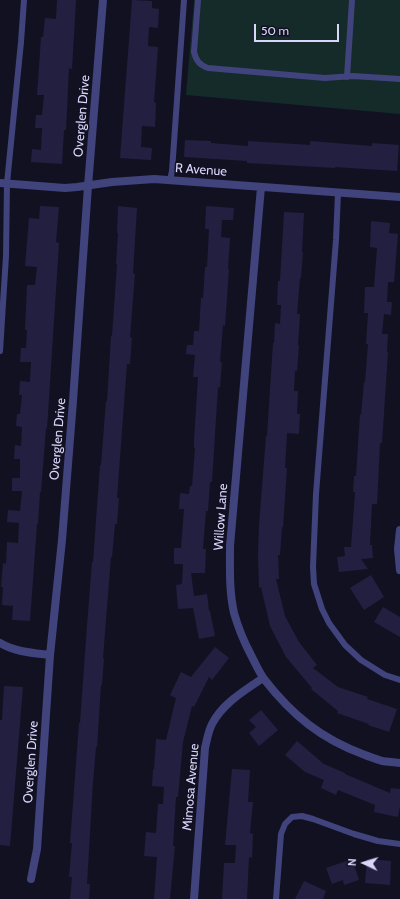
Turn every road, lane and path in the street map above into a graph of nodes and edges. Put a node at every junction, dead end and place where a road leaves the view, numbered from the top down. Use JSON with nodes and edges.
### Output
{"nodes":[{"id":1,"x":24,"y":0,"type":"edge"},
{"id":2,"x":103,"y":0,"type":"edge"},
{"id":3,"x":184,"y":0,"type":"edge"},
{"id":4,"x":198,"y":0,"type":"edge"},
{"id":5,"x":352,"y":0,"type":"edge"},
{"id":6,"x":347,"y":77,"type":"junction"},
{"id":7,"x":400,"y":79,"type":"edge"},
{"id":8,"x":170,"y":180,"type":"junction"},
{"id":9,"x":4,"y":183,"type":"edge"},
{"id":10,"x":88,"y":186,"type":"junction"},
{"id":11,"x":261,"y":187,"type":"junction"},
{"id":12,"x":338,"y":193,"type":"junction"},
{"id":13,"x":400,"y":197,"type":"edge"},
{"id":14,"x":0,"y":351,"type":"edge"},
{"id":15,"x":400,"y":530,"type":"edge"},
{"id":16,"x":400,"y":570,"type":"edge"},
{"id":17,"x":0,"y":643,"type":"edge"},
{"id":18,"x":50,"y":655,"type":"junction"},
{"id":19,"x":263,"y":678,"type":"junction"},
{"id":20,"x":400,"y":680,"type":"edge"},
{"id":21,"x":400,"y":763,"type":"edge"},
{"id":22,"x":400,"y":844,"type":"edge"},
{"id":23,"x":31,"y":879,"type":"dead end"},
{"id":24,"x":194,"y":899,"type":"edge"},
{"id":25,"x":276,"y":899,"type":"edge"}],
"edges":[{"from":1,"to":9,"type":"lane"},
{"from":2,"to":10,"type":"street","name":"Overglen Drive"},
{"from":3,"to":8,"type":"lane"},
{"from":4,"to":6,"type":"lane"},
{"from":5,"to":6,"type":"lane"},
{"from":6,"to":7,"type":"lane"},
{"from":8,"to":10,"type":"street","name":"R Avenue"},
{"from":8,"to":11,"type":"street","name":"R Avenue"},
{"from":9,"to":10,"type":"street","name":"R Avenue"},
{"from":9,"to":14,"type":"lane"},
{"from":10,"to":18,"type":"street","name":"Overglen Drive"},
{"from":11,"to":12,"type":"street","name":"R Avenue"},
{"from":11,"to":19,"type":"street","name":"Willow Lane"},
{"from":12,"to":13,"type":"street","name":"R Avenue"},
{"from":12,"to":20,"type":"lane"},
{"from":15,"to":16,"type":"street"},
{"from":17,"to":18,"type":"street"},
{"from":18,"to":23,"type":"street","name":"Overglen Drive"},
{"from":19,"to":21,"type":"street","name":"Willow Lane"},
{"from":19,"to":24,"type":"street","name":"Mimosa Avenue"},
{"from":22,"to":25,"type":"lane"}]}
